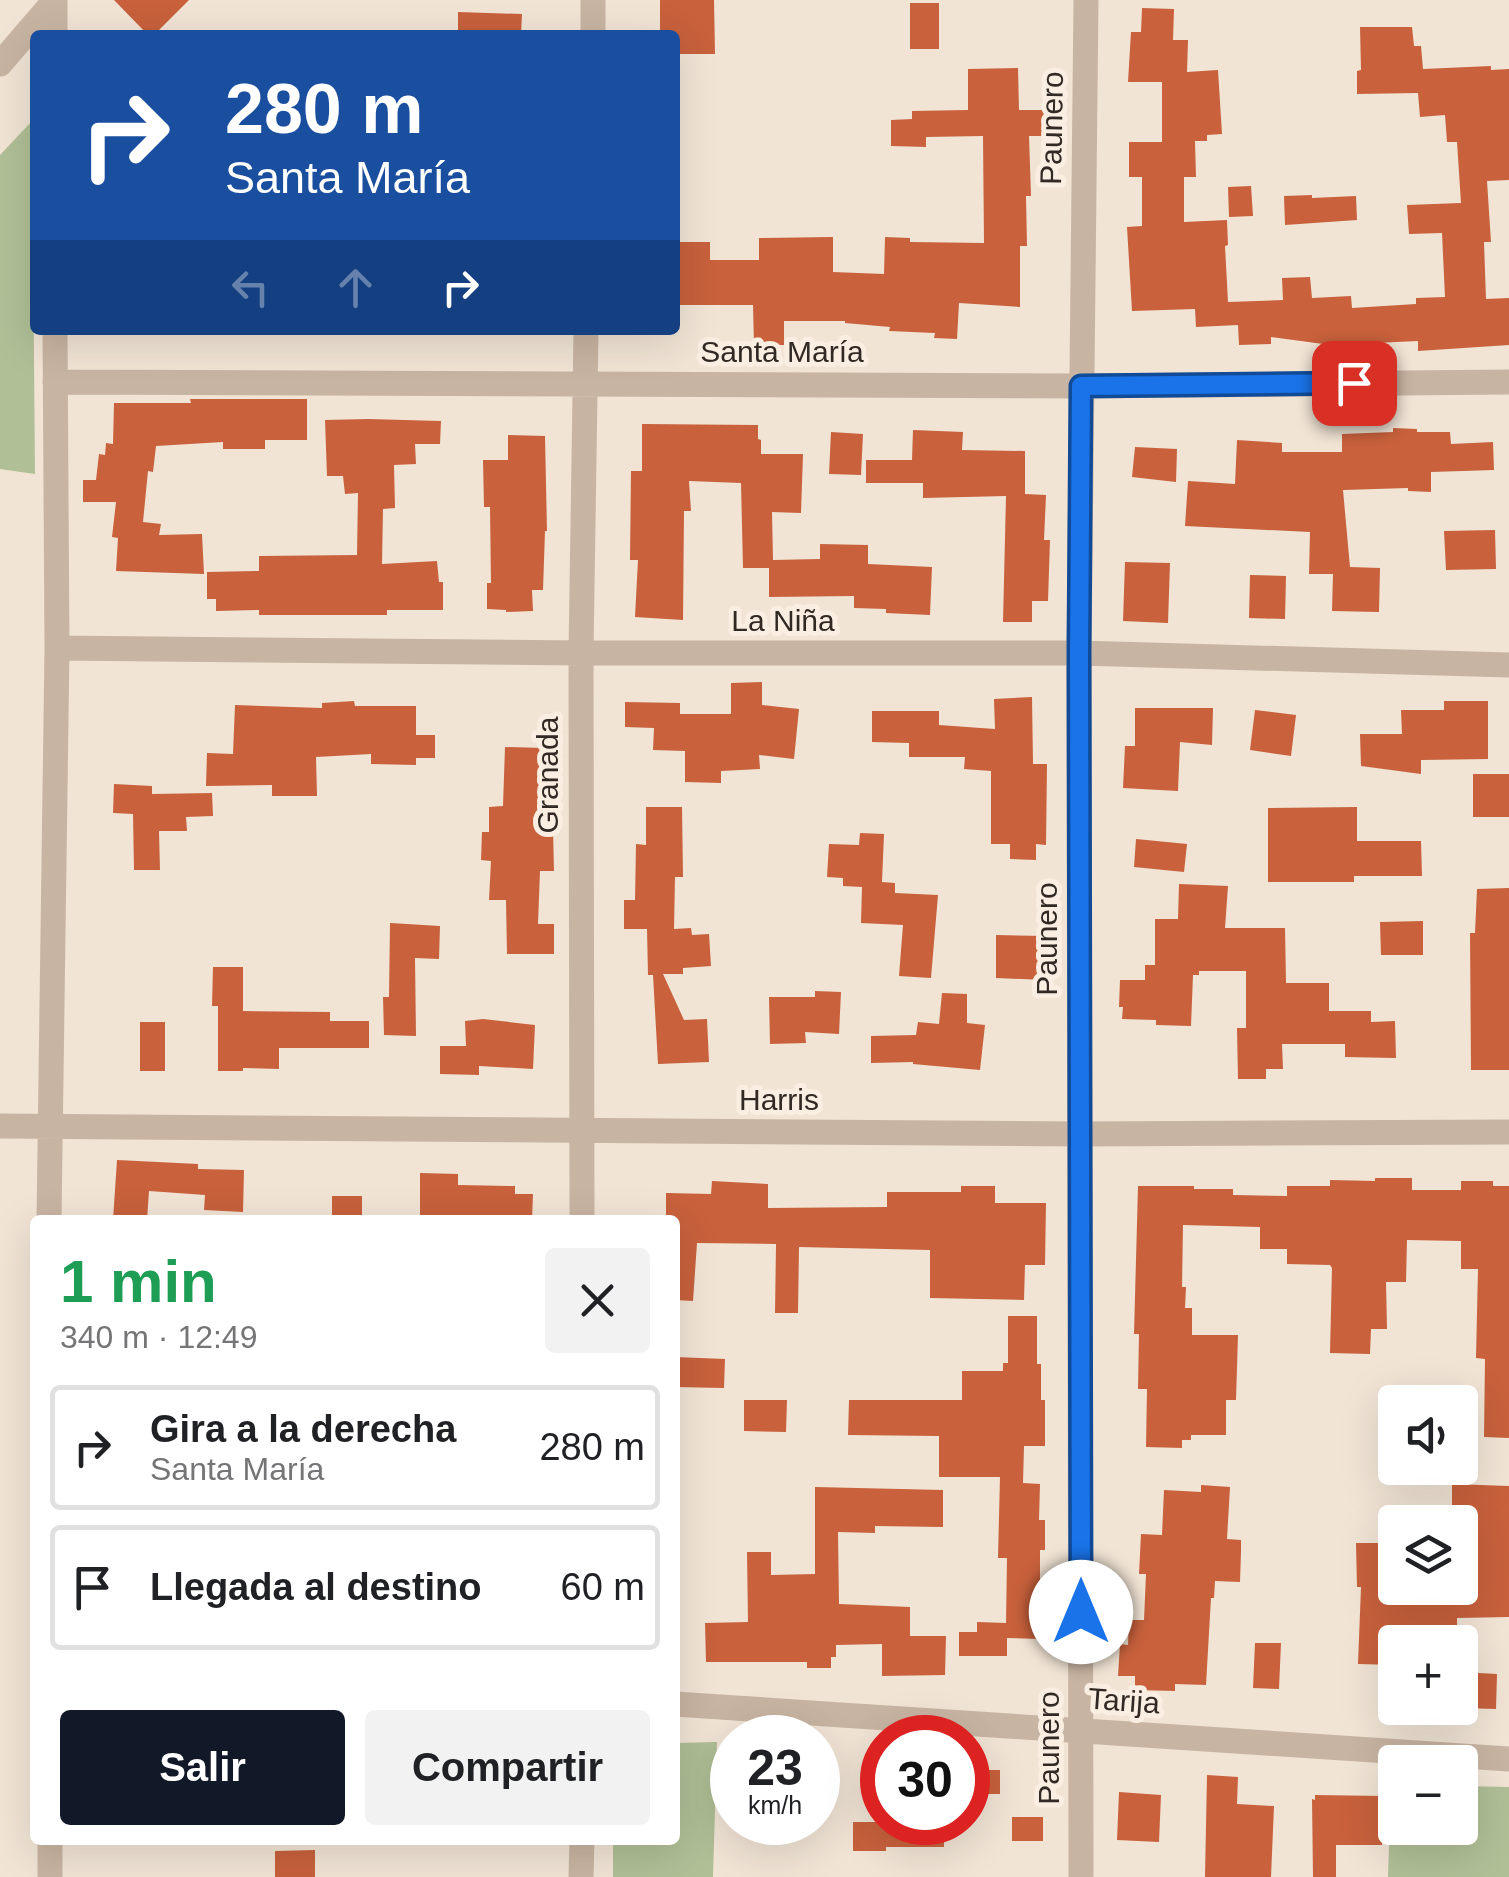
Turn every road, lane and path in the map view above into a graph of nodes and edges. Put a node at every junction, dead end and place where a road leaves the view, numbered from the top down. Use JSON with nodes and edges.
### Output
{"nodes":[{"id":1,"x":55,"y":0,"type":"edge"},
{"id":2,"x":594,"y":0,"type":"edge"},
{"id":3,"x":1086,"y":0,"type":"edge"},
{"id":4,"x":55,"y":30,"type":"edge"},
{"id":5,"x":593,"y":30,"type":"edge"},
{"id":6,"x":0,"y":64,"type":"edge"},
{"id":7,"x":55,"y":335,"type":"edge"},
{"id":8,"x":586,"y":335,"type":"edge"},
{"id":9,"x":55,"y":382,"type":"junction"},
{"id":10,"x":1509,"y":382,"type":"edge"},
{"id":11,"x":585,"y":384,"type":"junction"},
{"id":12,"x":1081,"y":386,"type":"junction"},
{"id":13,"x":58,"y":648,"type":"junction"},
{"id":14,"x":580,"y":653,"type":"junction"},
{"id":15,"x":1079,"y":653,"type":"junction"},
{"id":16,"x":1509,"y":665,"type":"edge"},
{"id":17,"x":0,"y":1126,"type":"edge"},
{"id":18,"x":49,"y":1126,"type":"junction"},
{"id":19,"x":582,"y":1131,"type":"junction"},
{"id":20,"x":1509,"y":1132,"type":"edge"},
{"id":21,"x":1079,"y":1134,"type":"junction"},
{"id":22,"x":49,"y":1215,"type":"edge"},
{"id":23,"x":582,"y":1215,"type":"edge"},
{"id":24,"x":680,"y":1704,"type":"edge"},
{"id":25,"x":1081,"y":1731,"type":"junction"},
{"id":26,"x":1509,"y":1758,"type":"edge"},
{"id":27,"x":50,"y":1845,"type":"edge"},
{"id":28,"x":582,"y":1845,"type":"edge"},
{"id":29,"x":50,"y":1877,"type":"edge"},
{"id":30,"x":581,"y":1877,"type":"edge"},
{"id":31,"x":1081,"y":1877,"type":"edge"}],
"edges":[{"from":1,"to":4,"type":"street"},
{"from":1,"to":6,"type":"street"},
{"from":2,"to":5,"type":"street"},
{"from":3,"to":12,"type":"street","name":"Paunero"},
{"from":7,"to":9,"type":"street"},
{"from":8,"to":11,"type":"street","name":"Granada"},
{"from":9,"to":11,"type":"street","name":"Santa María"},
{"from":9,"to":13,"type":"street"},
{"from":10,"to":12,"type":"street","name":"Santa María"},
{"from":11,"to":12,"type":"street","name":"Santa María"},
{"from":11,"to":14,"type":"street","name":"Granada"},
{"from":12,"to":15,"type":"street","name":"Paunero"},
{"from":13,"to":14,"type":"street","name":"La Niña"},
{"from":13,"to":18,"type":"street"},
{"from":14,"to":15,"type":"street","name":"La Niña"},
{"from":14,"to":19,"type":"street","name":"Granada"},
{"from":15,"to":16,"type":"street","name":"La Niña"},
{"from":15,"to":21,"type":"street","name":"Paunero"},
{"from":17,"to":18,"type":"street","name":"Harris"},
{"from":18,"to":19,"type":"street","name":"Harris"},
{"from":18,"to":22,"type":"street"},
{"from":19,"to":21,"type":"street","name":"Harris"},
{"from":19,"to":23,"type":"street","name":"Granada"},
{"from":20,"to":21,"type":"street","name":"Harris"},
{"from":21,"to":25,"type":"street","name":"Paunero"},
{"from":24,"to":25,"type":"street","name":"Tarija"},
{"from":25,"to":26,"type":"street","name":"Tarija"},
{"from":25,"to":31,"type":"street","name":"Paunero"},
{"from":27,"to":29,"type":"street"},
{"from":28,"to":30,"type":"street"}]}
